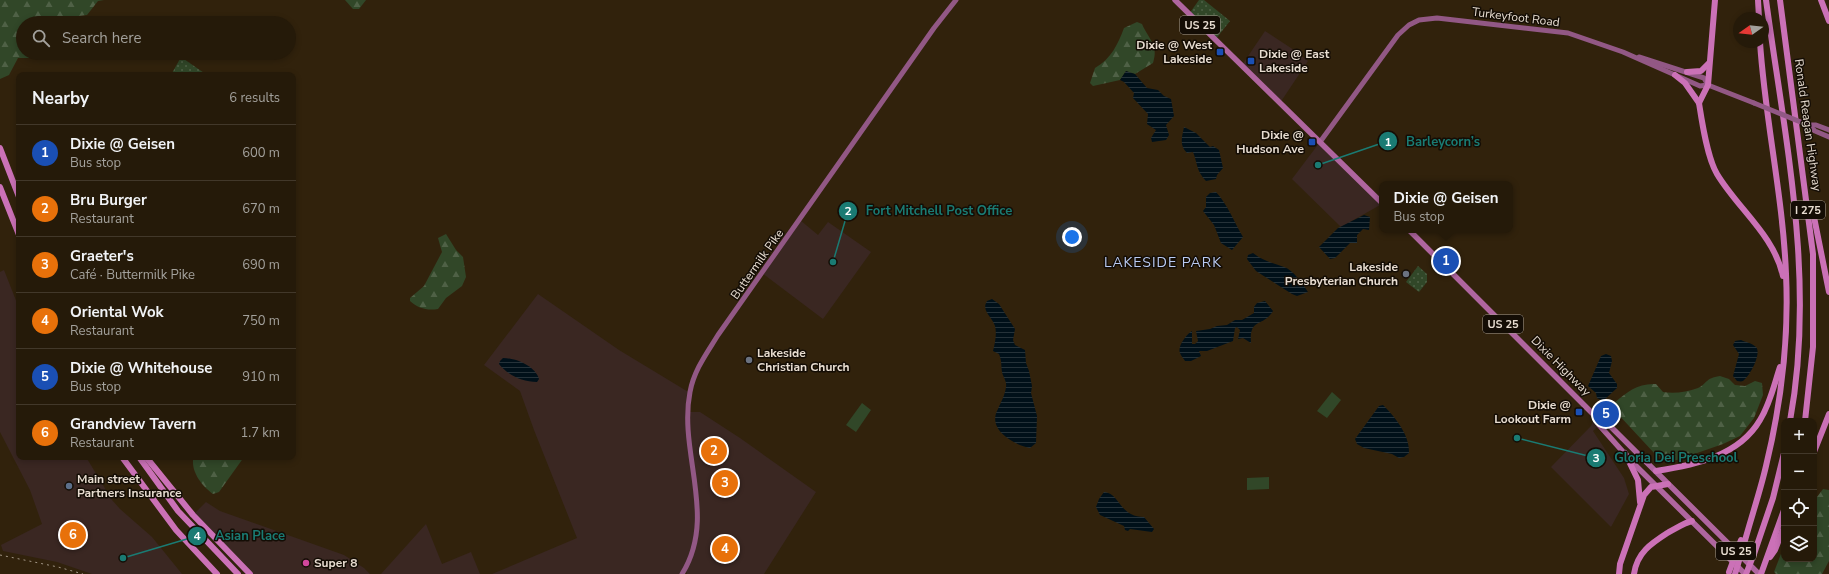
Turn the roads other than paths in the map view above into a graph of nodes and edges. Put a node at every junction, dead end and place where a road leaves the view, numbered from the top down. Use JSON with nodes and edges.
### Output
{"nodes":[{"id":1,"x":956,"y":0,"type":"edge"},
{"id":2,"x":1175,"y":0,"type":"edge"},
{"id":3,"x":1715,"y":0,"type":"edge"},
{"id":4,"x":1758,"y":0,"type":"edge"},
{"id":5,"x":1766,"y":0,"type":"edge"},
{"id":6,"x":1780,"y":0,"type":"edge"},
{"id":7,"x":1821,"y":0,"type":"edge"},
{"id":8,"x":1759,"y":12,"type":"edge"},
{"id":9,"x":1829,"y":21,"type":"edge"},
{"id":10,"x":1761,"y":48,"type":"edge"},
{"id":11,"x":1623,"y":52,"type":"junction"},
{"id":12,"x":1709,"y":63,"type":"junction"},
{"id":13,"x":1687,"y":72,"type":"junction"},
{"id":14,"x":1675,"y":76,"type":"junction"},
{"id":15,"x":1708,"y":85,"type":"junction"},
{"id":16,"x":1699,"y":102,"type":"junction"},
{"id":17,"x":1808,"y":125,"type":"junction"},
{"id":18,"x":1829,"y":130,"type":"edge"},
{"id":19,"x":1829,"y":137,"type":"edge"},
{"id":20,"x":1320,"y":142,"type":"junction"},
{"id":21,"x":0,"y":148,"type":"edge"},
{"id":22,"x":1803,"y":170,"type":"junction"},
{"id":23,"x":0,"y":187,"type":"edge"},
{"id":24,"x":16,"y":189,"type":"edge"},
{"id":25,"x":1379,"y":200,"type":"edge"},
{"id":26,"x":16,"y":228,"type":"edge"},
{"id":27,"x":1412,"y":233,"type":"edge"},
{"id":28,"x":1786,"y":291,"type":"junction"},
{"id":29,"x":1829,"y":292,"type":"edge"},
{"id":30,"x":1783,"y":356,"type":"junction"},
{"id":31,"x":1595,"y":416,"type":"junction"},
{"id":32,"x":1828,"y":417,"type":"edge"},
{"id":33,"x":1790,"y":418,"type":"edge"},
{"id":34,"x":1805,"y":418,"type":"edge"},
{"id":35,"x":1817,"y":444,"type":"edge"},
{"id":36,"x":1624,"y":453,"type":"junction"},
{"id":37,"x":124,"y":460,"type":"edge"},
{"id":38,"x":144,"y":460,"type":"edge"},
{"id":39,"x":145,"y":460,"type":"edge"},
{"id":40,"x":1781,"y":466,"type":"edge"},
{"id":41,"x":1656,"y":471,"type":"junction"},
{"id":42,"x":1668,"y":484,"type":"junction"},
{"id":43,"x":1656,"y":486,"type":"junction"},
{"id":44,"x":1641,"y":504,"type":"junction"},
{"id":45,"x":1781,"y":519,"type":"edge"},
{"id":46,"x":1692,"y":521,"type":"junction"},
{"id":47,"x":1781,"y":535,"type":"edge"},
{"id":48,"x":1765,"y":564,"type":"junction"},
{"id":49,"x":1730,"y":573,"type":"edge"},
{"id":50,"x":217,"y":574,"type":"edge"},
{"id":51,"x":238,"y":574,"type":"edge"},
{"id":52,"x":250,"y":574,"type":"edge"},
{"id":53,"x":682,"y":574,"type":"edge"},
{"id":54,"x":1619,"y":574,"type":"edge"},
{"id":55,"x":1634,"y":574,"type":"edge"},
{"id":56,"x":1746,"y":574,"type":"edge"},
{"id":57,"x":1760,"y":574,"type":"edge"}],
"edges":[{"from":1,"to":53,"type":"main road","name":"Buttermilk Pike"},
{"from":2,"to":20,"type":"main road","number":"US 25"},
{"from":3,"to":12,"type":"highway"},
{"from":4,"to":8,"type":"highway"},
{"from":5,"to":33,"type":"highway","name":"Ronald Reagan Highway","number":"I 275"},
{"from":6,"to":22,"type":"highway","name":"Ronald Reagan Highway","number":"I 275"},
{"from":7,"to":9,"type":"highway"},
{"from":10,"to":28,"type":"highway"},
{"from":11,"to":13,"type":"main road","name":"Turkeyfoot Road"},
{"from":11,"to":14,"type":"main road","name":"Turkeyfoot Road"},
{"from":11,"to":20,"type":"main road","name":"Turkeyfoot Road"},
{"from":12,"to":13,"type":"highway"},
{"from":12,"to":15,"type":"highway"},
{"from":13,"to":15,"type":"main road","name":"Turkeyfoot Road"},
{"from":14,"to":15,"type":"main road","name":"Turkeyfoot Road"},
{"from":14,"to":16,"type":"highway"},
{"from":15,"to":16,"type":"highway"},
{"from":15,"to":17,"type":"main road","name":"Turkeyfoot Road","bridge":true},
{"from":16,"to":28,"type":"highway"},
{"from":17,"to":18,"type":"main road","name":"Turkeyfoot Road"},
{"from":17,"to":19,"type":"main road","name":"Turkeyfoot Road"},
{"from":20,"to":25,"type":"main road","number":"US 25"},
{"from":21,"to":24,"type":"highway"},
{"from":22,"to":29,"type":"highway"},
{"from":22,"to":34,"type":"highway","name":"Ronald Reagan Highway","number":"I 275"},
{"from":23,"to":26,"type":"highway"},
{"from":27,"to":31,"type":"main road","name":"Dixie Highway","number":"US 25"},
{"from":28,"to":30,"type":"highway"},
{"from":30,"to":41,"type":"highway"},
{"from":30,"to":49,"type":"highway","bridge":true},
{"from":31,"to":36,"type":"main road","name":"Dixie Highway","number":"US 25"},
{"from":31,"to":41,"type":"main road","name":"Dixie Highway","number":"US 25"},
{"from":32,"to":35,"type":"highway"},
{"from":36,"to":43,"type":"main road","name":"Dixie Highway","number":"US 25"},
{"from":36,"to":44,"type":"highway"},
{"from":37,"to":50,"type":"highway"},
{"from":38,"to":51,"type":"highway"},
{"from":39,"to":52,"type":"highway"},
{"from":40,"to":56,"type":"highway","bridge":true},
{"from":41,"to":42,"type":"main road","name":"Dixie Highway","number":"US 25"},
{"from":42,"to":43,"type":"highway"},
{"from":42,"to":57,"type":"main road","name":"Dixie Highway","number":"US 25"},
{"from":43,"to":44,"type":"highway"},
{"from":43,"to":46,"type":"main road","name":"Dixie Highway","number":"US 25"},
{"from":44,"to":54,"type":"highway"},
{"from":45,"to":48,"type":"highway"},
{"from":46,"to":55,"type":"highway"},
{"from":46,"to":56,"type":"main road","name":"Dixie Highway","number":"US 25"},
{"from":47,"to":48,"type":"highway"},
{"from":48,"to":57,"type":"highway"}]}
